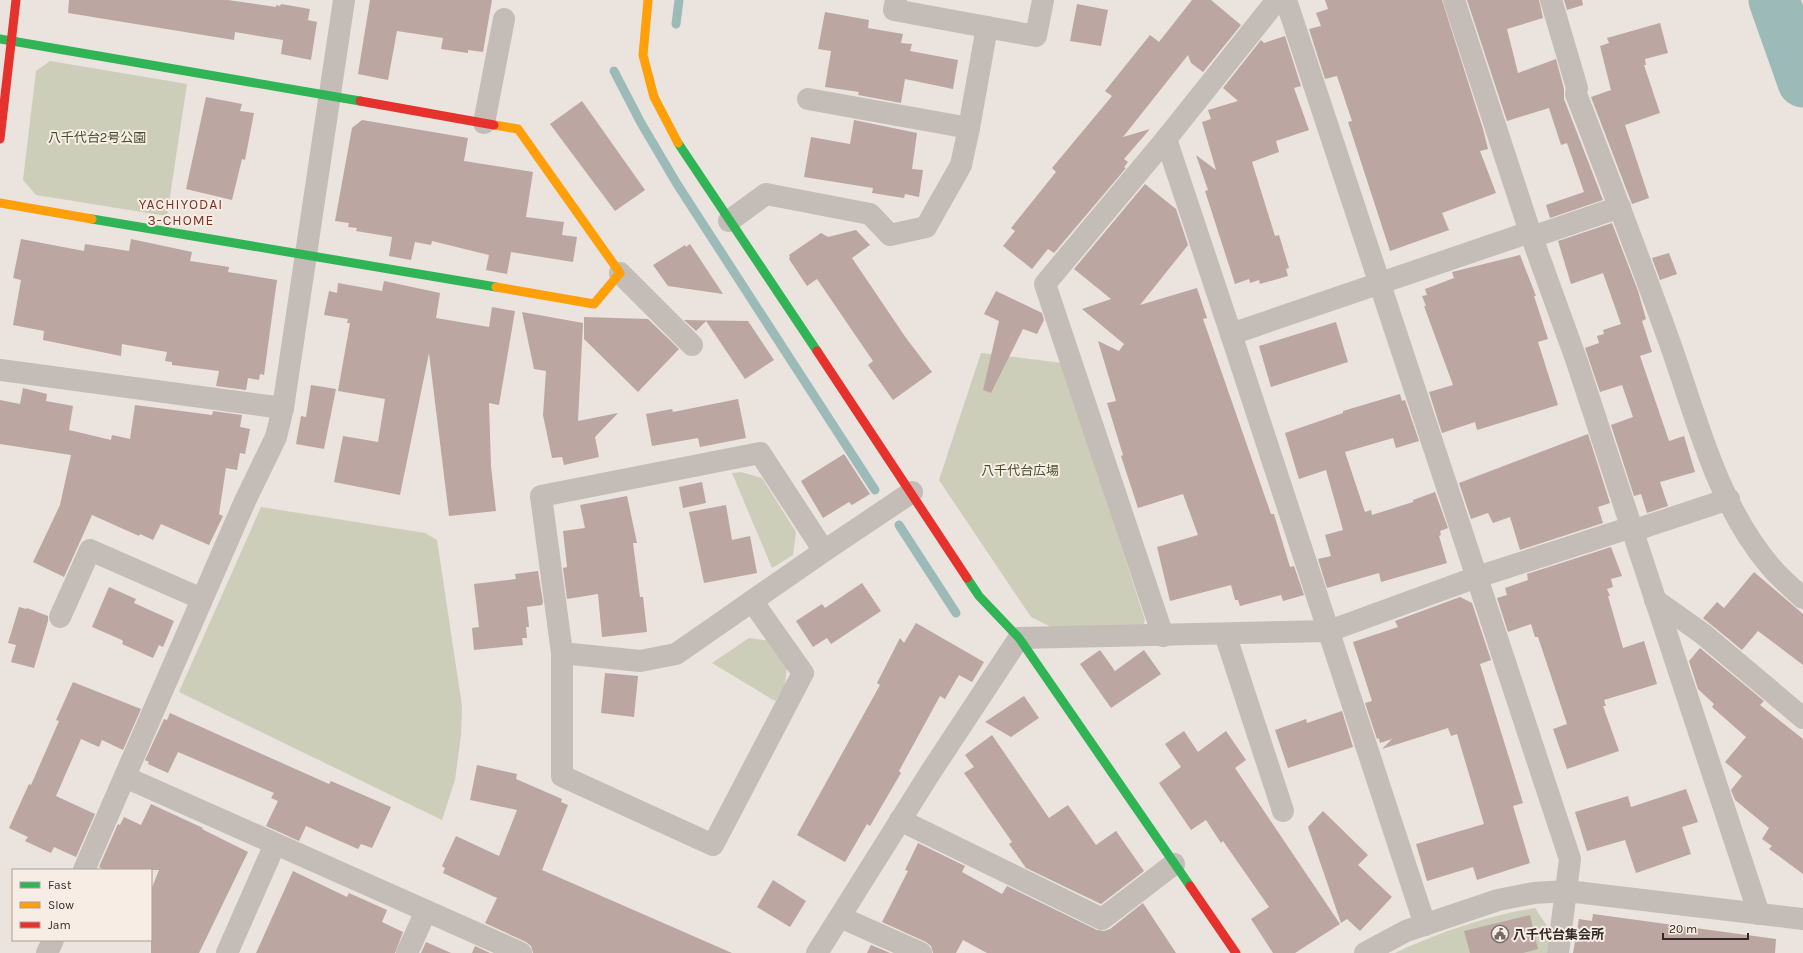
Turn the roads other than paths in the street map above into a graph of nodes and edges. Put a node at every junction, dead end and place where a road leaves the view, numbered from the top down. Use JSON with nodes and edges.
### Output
{"nodes":[{"id":1,"x":16,"y":0,"type":"edge"},
{"id":2,"x":344,"y":0,"type":"edge"},
{"id":3,"x":648,"y":0,"type":"edge"},
{"id":4,"x":896,"y":0,"type":"edge"},
{"id":5,"x":1043,"y":0,"type":"edge"},
{"id":6,"x":1277,"y":0,"type":"edge"},
{"id":7,"x":1286,"y":0,"type":"edge"},
{"id":8,"x":1454,"y":0,"type":"edge"},
{"id":9,"x":1551,"y":0,"type":"edge"},
{"id":10,"x":504,"y":19,"type":"dead end"},
{"id":11,"x":987,"y":27,"type":"junction"},
{"id":12,"x":0,"y":39,"type":"edge"},
{"id":13,"x":11,"y":41,"type":"junction"},
{"id":14,"x":330,"y":96,"type":"junction"},
{"id":15,"x":808,"y":99,"type":"dead end"},
{"id":16,"x":484,"y":123,"type":"junction"},
{"id":17,"x":969,"y":128,"type":"junction"},
{"id":18,"x":0,"y":139,"type":"edge"},
{"id":19,"x":1166,"y":139,"type":"junction"},
{"id":20,"x":0,"y":203,"type":"edge"},
{"id":21,"x":1620,"y":207,"type":"junction"},
{"id":22,"x":729,"y":221,"type":"junction"},
{"id":23,"x":1531,"y":234,"type":"junction"},
{"id":24,"x":306,"y":254,"type":"junction"},
{"id":25,"x":620,"y":273,"type":"junction"},
{"id":26,"x":1380,"y":284,"type":"junction"},
{"id":27,"x":1232,"y":334,"type":"junction"},
{"id":28,"x":692,"y":345,"type":"dead end"},
{"id":29,"x":0,"y":370,"type":"edge"},
{"id":30,"x":283,"y":408,"type":"junction"},
{"id":31,"x":912,"y":492,"type":"junction"},
{"id":32,"x":1728,"y":499,"type":"junction"},
{"id":33,"x":1632,"y":529,"type":"junction"},
{"id":34,"x":824,"y":551,"type":"junction"},
{"id":35,"x":1477,"y":577,"type":"junction"},
{"id":36,"x":1803,"y":598,"type":"edge"},
{"id":37,"x":202,"y":599,"type":"junction"},
{"id":38,"x":1655,"y":600,"type":"junction"},
{"id":39,"x":752,"y":601,"type":"junction"},
{"id":40,"x":60,"y":617,"type":"dead end"},
{"id":41,"x":1329,"y":631,"type":"junction"},
{"id":42,"x":1225,"y":634,"type":"junction"},
{"id":43,"x":1163,"y":636,"type":"junction"},
{"id":44,"x":1019,"y":638,"type":"junction"},
{"id":45,"x":562,"y":653,"type":"junction"},
{"id":46,"x":1803,"y":718,"type":"edge"},
{"id":47,"x":125,"y":778,"type":"junction"},
{"id":48,"x":1283,"y":811,"type":"dead end"},
{"id":49,"x":900,"y":820,"type":"junction"},
{"id":50,"x":275,"y":844,"type":"junction"},
{"id":51,"x":1174,"y":864,"type":"junction"},
{"id":52,"x":84,"y":869,"type":"edge"},
{"id":53,"x":1567,"y":891,"type":"junction"},
{"id":54,"x":426,"y":911,"type":"junction"},
{"id":55,"x":1759,"y":914,"type":"junction"},
{"id":56,"x":840,"y":918,"type":"junction"},
{"id":57,"x":1803,"y":919,"type":"edge"},
{"id":58,"x":1425,"y":925,"type":"junction"},
{"id":59,"x":53,"y":941,"type":"edge"},
{"id":60,"x":48,"y":953,"type":"edge"},
{"id":61,"x":227,"y":953,"type":"edge"},
{"id":62,"x":407,"y":953,"type":"edge"},
{"id":63,"x":521,"y":953,"type":"edge"},
{"id":64,"x":817,"y":953,"type":"edge"},
{"id":65,"x":921,"y":953,"type":"edge"},
{"id":66,"x":1236,"y":953,"type":"edge"},
{"id":67,"x":1366,"y":953,"type":"edge"},
{"id":68,"x":1558,"y":953,"type":"edge"}],
"edges":[{"from":1,"to":13,"type":"street"},
{"from":2,"to":14,"type":"street"},
{"from":3,"to":22,"type":"street"},
{"from":4,"to":11,"type":"street"},
{"from":5,"to":11,"type":"street"},
{"from":6,"to":19,"type":"street"},
{"from":7,"to":26,"type":"street"},
{"from":8,"to":23,"type":"street"},
{"from":9,"to":21,"type":"street"},
{"from":10,"to":16,"type":"street"},
{"from":11,"to":17,"type":"street"},
{"from":12,"to":13,"type":"street"},
{"from":13,"to":14,"type":"street"},
{"from":13,"to":18,"type":"street"},
{"from":14,"to":16,"type":"street"},
{"from":14,"to":24,"type":"street"},
{"from":15,"to":17,"type":"street"},
{"from":16,"to":25,"type":"street"},
{"from":17,"to":22,"type":"street"},
{"from":19,"to":27,"type":"street"},
{"from":19,"to":43,"type":"street"},
{"from":20,"to":24,"type":"street"},
{"from":21,"to":23,"type":"street"},
{"from":21,"to":32,"type":"street"},
{"from":22,"to":31,"type":"street"},
{"from":23,"to":26,"type":"street"},
{"from":23,"to":33,"type":"street"},
{"from":24,"to":25,"type":"street"},
{"from":24,"to":30,"type":"street"},
{"from":25,"to":28,"type":"street"},
{"from":26,"to":27,"type":"street"},
{"from":26,"to":35,"type":"street"},
{"from":27,"to":41,"type":"street"},
{"from":29,"to":30,"type":"street"},
{"from":30,"to":37,"type":"street"},
{"from":31,"to":34,"type":"street"},
{"from":31,"to":44,"type":"street"},
{"from":32,"to":33,"type":"street"},
{"from":32,"to":36,"type":"street"},
{"from":33,"to":35,"type":"street"},
{"from":33,"to":38,"type":"street"},
{"from":34,"to":39,"type":"street"},
{"from":34,"to":45,"type":"street"},
{"from":35,"to":41,"type":"street"},
{"from":35,"to":53,"type":"street"},
{"from":37,"to":40,"type":"street"},
{"from":37,"to":47,"type":"street"},
{"from":38,"to":46,"type":"street"},
{"from":38,"to":55,"type":"street"},
{"from":39,"to":45,"type":"street"},
{"from":39,"to":45,"type":"street"},
{"from":41,"to":42,"type":"street"},
{"from":41,"to":58,"type":"street"},
{"from":42,"to":43,"type":"street"},
{"from":42,"to":48,"type":"street"},
{"from":43,"to":44,"type":"street"},
{"from":44,"to":49,"type":"street"},
{"from":44,"to":51,"type":"street"},
{"from":47,"to":50,"type":"street"},
{"from":47,"to":52,"type":"street"},
{"from":49,"to":51,"type":"street"},
{"from":49,"to":56,"type":"street"},
{"from":50,"to":54,"type":"street"},
{"from":50,"to":61,"type":"street"},
{"from":51,"to":66,"type":"street"},
{"from":53,"to":55,"type":"street"},
{"from":53,"to":58,"type":"street"},
{"from":53,"to":68,"type":"street"},
{"from":54,"to":62,"type":"street"},
{"from":54,"to":63,"type":"street"},
{"from":55,"to":57,"type":"street"},
{"from":56,"to":64,"type":"street"},
{"from":56,"to":65,"type":"street"},
{"from":58,"to":67,"type":"street"},
{"from":59,"to":60,"type":"street"}]}
